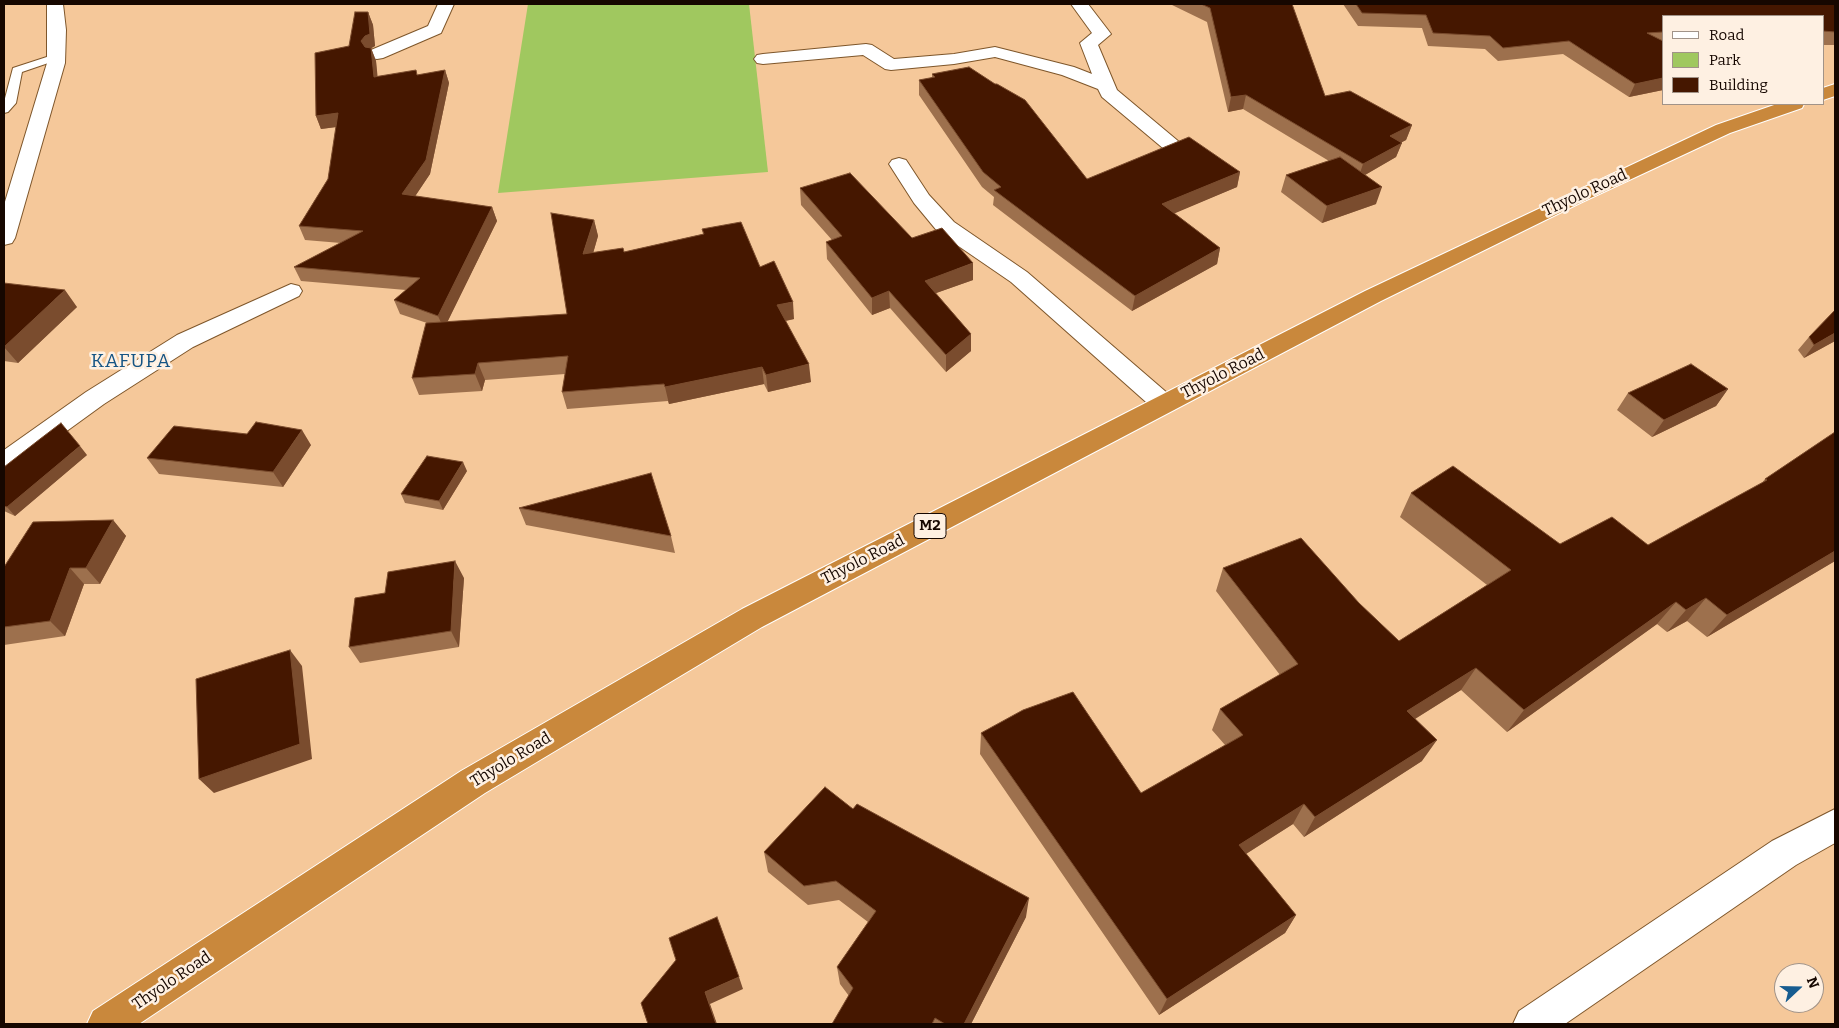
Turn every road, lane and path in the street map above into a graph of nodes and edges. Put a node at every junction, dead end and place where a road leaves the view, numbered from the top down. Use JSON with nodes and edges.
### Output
{"nodes":[{"id":1,"x":55,"y":4,"type":"edge"},
{"id":2,"x":446,"y":4,"type":"edge"},
{"id":3,"x":1079,"y":4,"type":"edge"},
{"id":4,"x":377,"y":54,"type":"dead end"},
{"id":5,"x":56,"y":57,"type":"junction"},
{"id":6,"x":763,"y":59,"type":"dead end"},
{"id":7,"x":1106,"y":86,"type":"junction"},
{"id":8,"x":1792,"y":105,"type":"edge"},
{"id":9,"x":4,"y":109,"type":"edge"},
{"id":10,"x":1171,"y":146,"type":"edge"},
{"id":11,"x":899,"y":164,"type":"dead end"},
{"id":12,"x":4,"y":238,"type":"edge"},
{"id":13,"x":290,"y":291,"type":"dead end"},
{"id":14,"x":1164,"y":404,"type":"junction"},
{"id":15,"x":4,"y":463,"type":"edge"},
{"id":16,"x":1835,"y":824,"type":"edge"},
{"id":17,"x":106,"y":1024,"type":"edge"},
{"id":18,"x":1532,"y":1024,"type":"edge"}],
"edges":[{"from":1,"to":5,"type":"street"},
{"from":2,"to":4,"type":"street"},
{"from":3,"to":7,"type":"street"},
{"from":5,"to":9,"type":"lane"},
{"from":5,"to":12,"type":"street"},
{"from":6,"to":7,"type":"street"},
{"from":7,"to":10,"type":"street"},
{"from":8,"to":14,"type":"highway","name":"Thyolo Road","number":"M2"},
{"from":11,"to":14,"type":"street"},
{"from":13,"to":15,"type":"street"},
{"from":14,"to":17,"type":"highway","name":"Thyolo Road","number":"M2"},
{"from":16,"to":18,"type":"street"}]}
